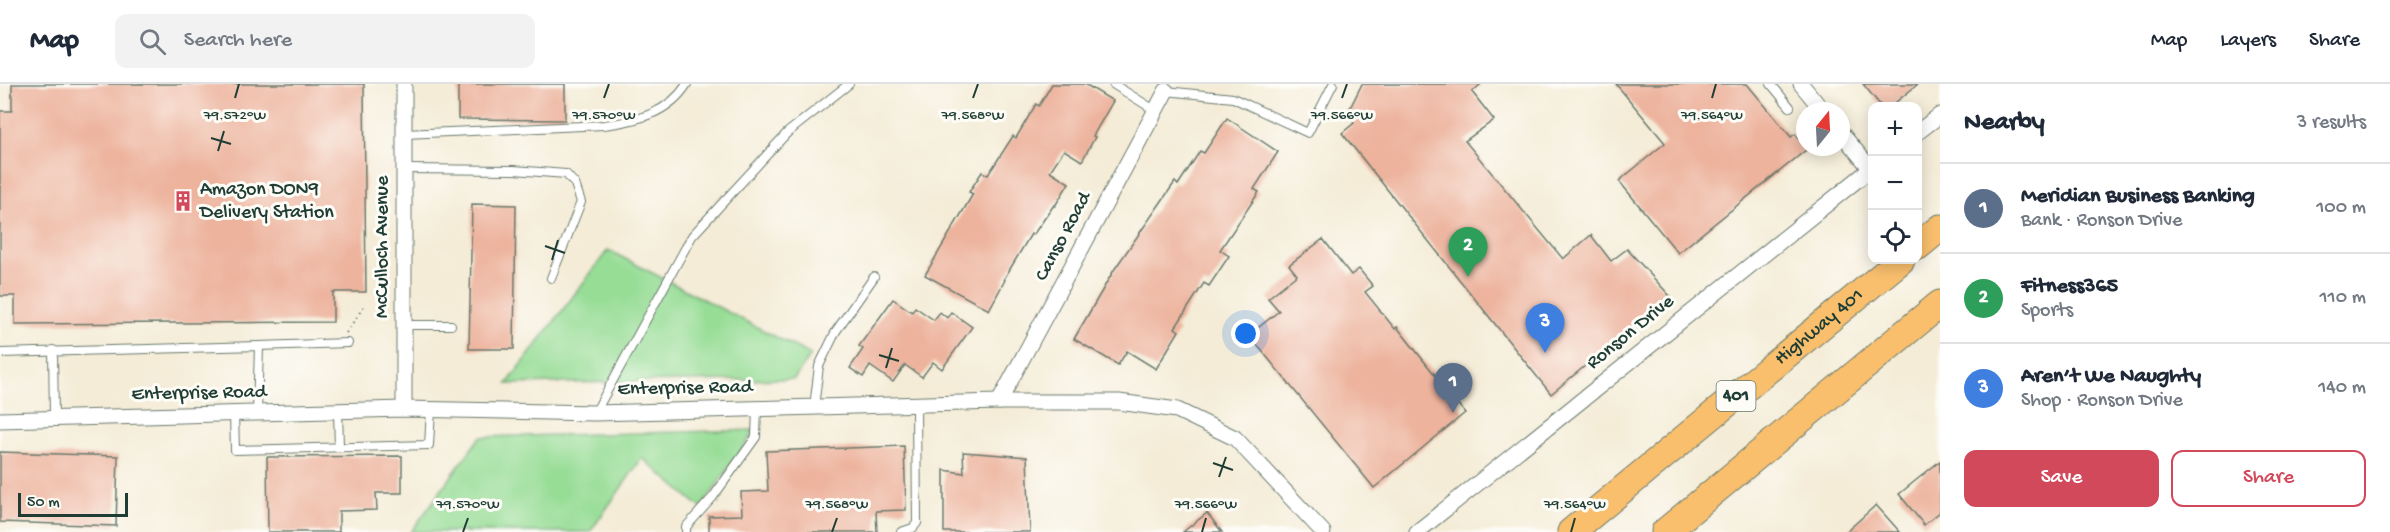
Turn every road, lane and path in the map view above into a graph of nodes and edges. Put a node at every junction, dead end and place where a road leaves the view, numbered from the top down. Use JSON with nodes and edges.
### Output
{"nodes":[{"id":1,"x":404,"y":84,"type":"edge"},
{"id":2,"x":687,"y":84,"type":"edge"},
{"id":3,"x":849,"y":84,"type":"edge"},
{"id":4,"x":1113,"y":84,"type":"edge"},
{"id":5,"x":1333,"y":84,"type":"edge"},
{"id":6,"x":1771,"y":84,"type":"edge"},
{"id":7,"x":1801,"y":84,"type":"edge"},
{"id":8,"x":1166,"y":91,"type":"joint"},
{"id":9,"x":1816,"y":102,"type":"edge"},
{"id":10,"x":1790,"y":107,"type":"dead end"},
{"id":11,"x":1155,"y":111,"type":"junction"},
{"id":12,"x":1940,"y":115,"type":"edge"},
{"id":13,"x":1922,"y":128,"type":"edge"},
{"id":14,"x":404,"y":134,"type":"junction"},
{"id":15,"x":1850,"y":143,"type":"edge"},
{"id":16,"x":1868,"y":164,"type":"edge"},
{"id":17,"x":404,"y":169,"type":"junction"},
{"id":18,"x":1868,"y":172,"type":"edge"},
{"id":19,"x":1940,"y":228,"type":"edge"},
{"id":20,"x":1922,"y":242,"type":"edge"},
{"id":21,"x":1896,"y":264,"type":"edge"},
{"id":22,"x":874,"y":277,"type":"dead end"},
{"id":23,"x":551,"y":278,"type":"dead end"},
{"id":24,"x":366,"y":303,"type":"dead end"},
{"id":25,"x":1940,"y":304,"type":"edge"},
{"id":26,"x":451,"y":325,"type":"dead end"},
{"id":27,"x":404,"y":326,"type":"junction"},
{"id":28,"x":339,"y":343,"type":"junction"},
{"id":29,"x":348,"y":343,"type":"dead end"},
{"id":30,"x":260,"y":346,"type":"junction"},
{"id":31,"x":53,"y":350,"type":"junction"},
{"id":32,"x":0,"y":353,"type":"edge"},
{"id":33,"x":999,"y":402,"type":"junction"},
{"id":34,"x":916,"y":404,"type":"junction"},
{"id":35,"x":814,"y":407,"type":"junction"},
{"id":36,"x":757,"y":408,"type":"junction"},
{"id":37,"x":404,"y":410,"type":"junction"},
{"id":38,"x":431,"y":410,"type":"junction"},
{"id":39,"x":339,"y":411,"type":"junction"},
{"id":40,"x":256,"y":413,"type":"junction"},
{"id":41,"x":594,"y":413,"type":"junction"},
{"id":42,"x":234,"y":414,"type":"junction"},
{"id":43,"x":54,"y":418,"type":"junction"},
{"id":44,"x":0,"y":420,"type":"edge"},
{"id":45,"x":339,"y":447,"type":"junction"},
{"id":46,"x":686,"y":532,"type":"edge"},
{"id":47,"x":902,"y":532,"type":"edge"},
{"id":48,"x":1323,"y":532,"type":"edge"},
{"id":49,"x":1417,"y":532,"type":"edge"},
{"id":50,"x":1571,"y":532,"type":"edge"},
{"id":51,"x":1665,"y":532,"type":"edge"}],
"edges":[{"from":1,"to":14,"type":"street","name":"McCulloch Avenue"},
{"from":2,"to":14,"type":"lane"},
{"from":3,"to":41,"type":"lane"},
{"from":4,"to":11,"type":"lane"},
{"from":5,"to":8,"type":"lane"},
{"from":6,"to":10,"type":"lane"},
{"from":7,"to":9,"type":"street"},
{"from":8,"to":11,"type":"street","name":"Canso Road"},
{"from":11,"to":33,"type":"street","name":"Canso Road"},
{"from":12,"to":13,"type":"street"},
{"from":14,"to":17,"type":"street","name":"McCulloch Avenue"},
{"from":15,"to":16,"type":"street"},
{"from":17,"to":23,"type":"lane"},
{"from":17,"to":27,"type":"street","name":"McCulloch Avenue"},
{"from":18,"to":49,"type":"street","name":"Ronson Drive"},
{"from":19,"to":20,"type":"highway"},
{"from":21,"to":50,"type":"highway","name":"Highway 401","number":"401"},
{"from":22,"to":35,"type":"lane"},
{"from":24,"to":28,"type":"path"},
{"from":25,"to":51,"type":"highway"},
{"from":26,"to":27,"type":"lane"},
{"from":27,"to":37,"type":"street","name":"McCulloch Avenue"},
{"from":28,"to":29,"type":"lane"},
{"from":28,"to":30,"type":"lane"},
{"from":30,"to":31,"type":"lane"},
{"from":30,"to":40,"type":"lane"},
{"from":31,"to":32,"type":"lane"},
{"from":31,"to":43,"type":"lane"},
{"from":33,"to":34,"type":"street","name":"Enterprise Road"},
{"from":33,"to":48,"type":"street","name":"Enterprise Road"},
{"from":34,"to":35,"type":"street","name":"Enterprise Road"},
{"from":34,"to":47,"type":"lane"},
{"from":35,"to":36,"type":"street","name":"Enterprise Road"},
{"from":36,"to":41,"type":"street","name":"Enterprise Road"},
{"from":36,"to":46,"type":"lane"},
{"from":37,"to":38,"type":"street","name":"Enterprise Road"},
{"from":37,"to":39,"type":"street","name":"Enterprise Road"},
{"from":38,"to":41,"type":"street","name":"Enterprise Road"},
{"from":38,"to":45,"type":"lane"},
{"from":39,"to":40,"type":"street","name":"Enterprise Road"},
{"from":39,"to":45,"type":"lane"},
{"from":40,"to":42,"type":"street","name":"Enterprise Road"},
{"from":42,"to":43,"type":"street","name":"Enterprise Road"},
{"from":42,"to":45,"type":"lane"},
{"from":43,"to":44,"type":"street","name":"Enterprise Road"}]}
